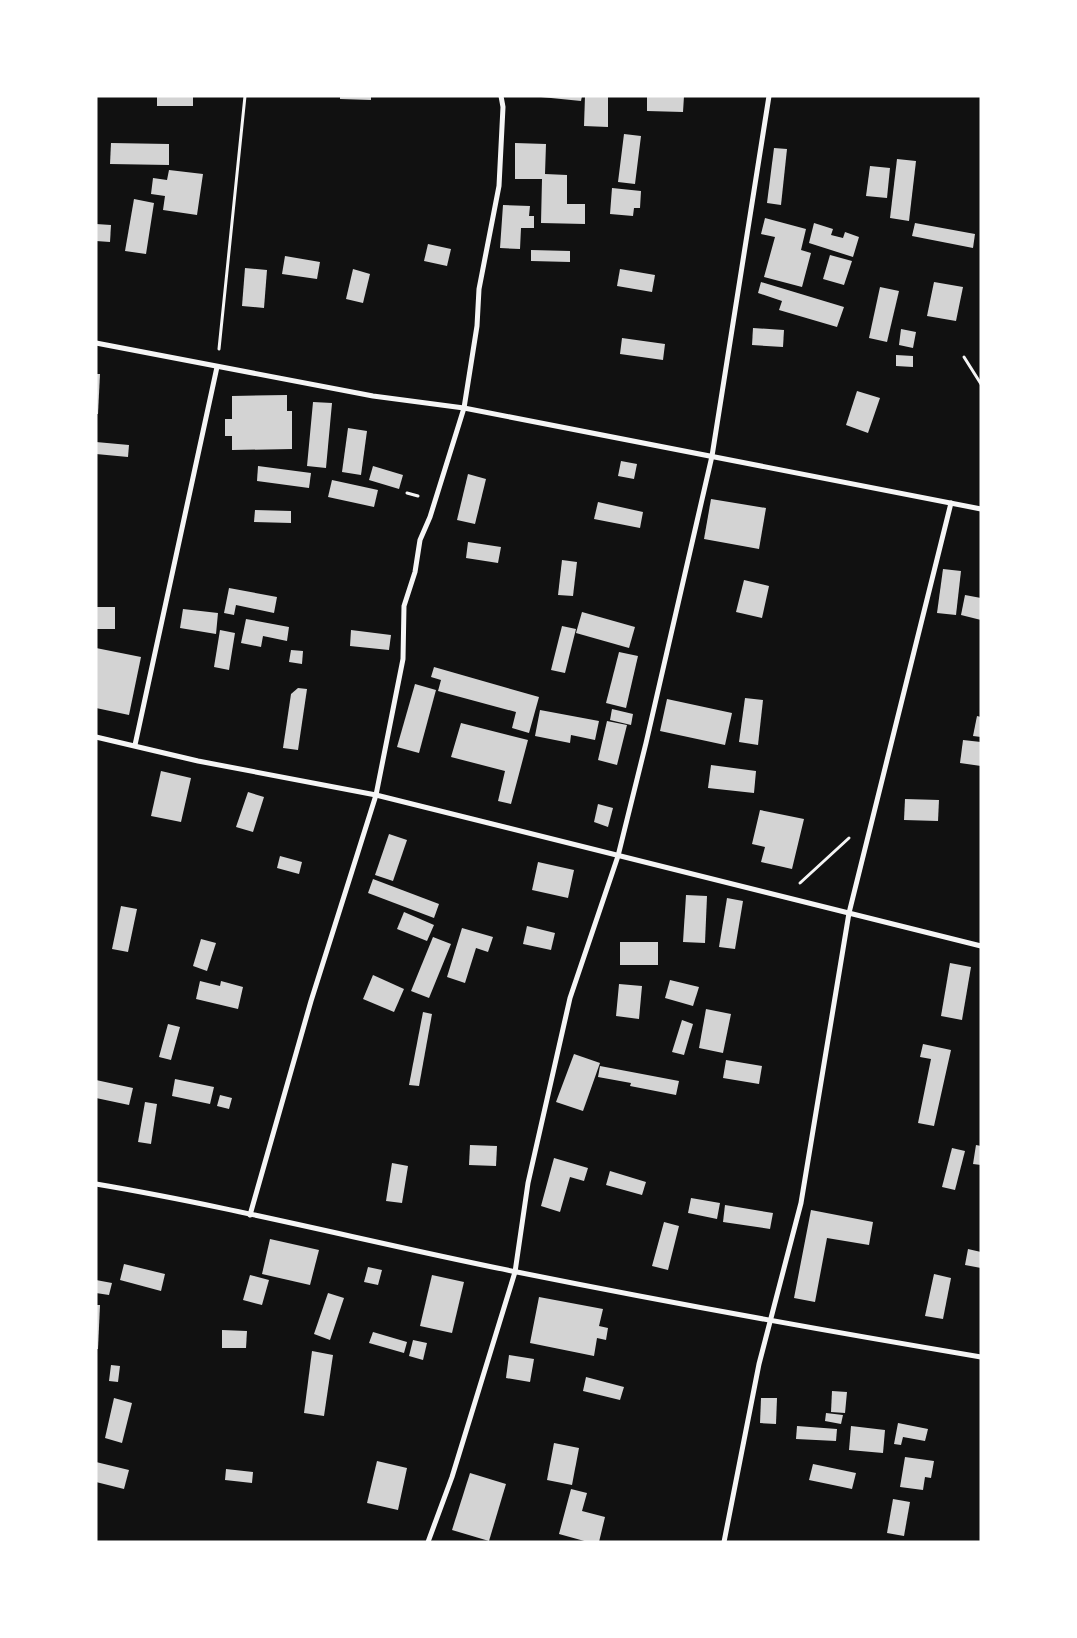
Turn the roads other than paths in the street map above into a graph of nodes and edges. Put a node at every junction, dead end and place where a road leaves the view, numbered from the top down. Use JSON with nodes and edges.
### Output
{"nodes":[{"id":1,"x":501,"y":96,"type":"edge"},
{"id":2,"x":769,"y":96,"type":"edge"},
{"id":3,"x":96,"y":343,"type":"edge"},
{"id":4,"x":217,"y":367,"type":"junction"},
{"id":5,"x":464,"y":408,"type":"junction"},
{"id":6,"x":712,"y":456,"type":"junction"},
{"id":7,"x":951,"y":503,"type":"junction"},
{"id":8,"x":981,"y":509,"type":"edge"},
{"id":9,"x":96,"y":737,"type":"edge"},
{"id":10,"x":135,"y":745,"type":"junction"},
{"id":11,"x":376,"y":795,"type":"junction"},
{"id":12,"x":618,"y":856,"type":"junction"},
{"id":13,"x":849,"y":913,"type":"junction"},
{"id":14,"x":981,"y":946,"type":"edge"},
{"id":15,"x":96,"y":1184,"type":"edge"},
{"id":16,"x":250,"y":1215,"type":"junction"},
{"id":17,"x":515,"y":1272,"type":"junction"},
{"id":18,"x":771,"y":1322,"type":"junction"},
{"id":19,"x":981,"y":1357,"type":"edge"},
{"id":20,"x":428,"y":1542,"type":"edge"},
{"id":21,"x":724,"y":1542,"type":"edge"}],
"edges":[{"from":1,"to":5,"type":"street"},
{"from":2,"to":6,"type":"street"},
{"from":3,"to":4,"type":"street"},
{"from":4,"to":5,"type":"street"},
{"from":4,"to":10,"type":"street"},
{"from":5,"to":6,"type":"street"},
{"from":5,"to":11,"type":"street"},
{"from":6,"to":7,"type":"street"},
{"from":6,"to":12,"type":"street"},
{"from":7,"to":8,"type":"street"},
{"from":7,"to":13,"type":"street"},
{"from":9,"to":10,"type":"street"},
{"from":10,"to":11,"type":"street"},
{"from":11,"to":12,"type":"street"},
{"from":11,"to":16,"type":"street"},
{"from":12,"to":13,"type":"street"},
{"from":12,"to":17,"type":"street"},
{"from":13,"to":14,"type":"street"},
{"from":13,"to":18,"type":"street"},
{"from":15,"to":16,"type":"street"},
{"from":16,"to":17,"type":"street"},
{"from":17,"to":18,"type":"street"},
{"from":17,"to":20,"type":"street"},
{"from":18,"to":19,"type":"street"},
{"from":18,"to":21,"type":"street"}]}
